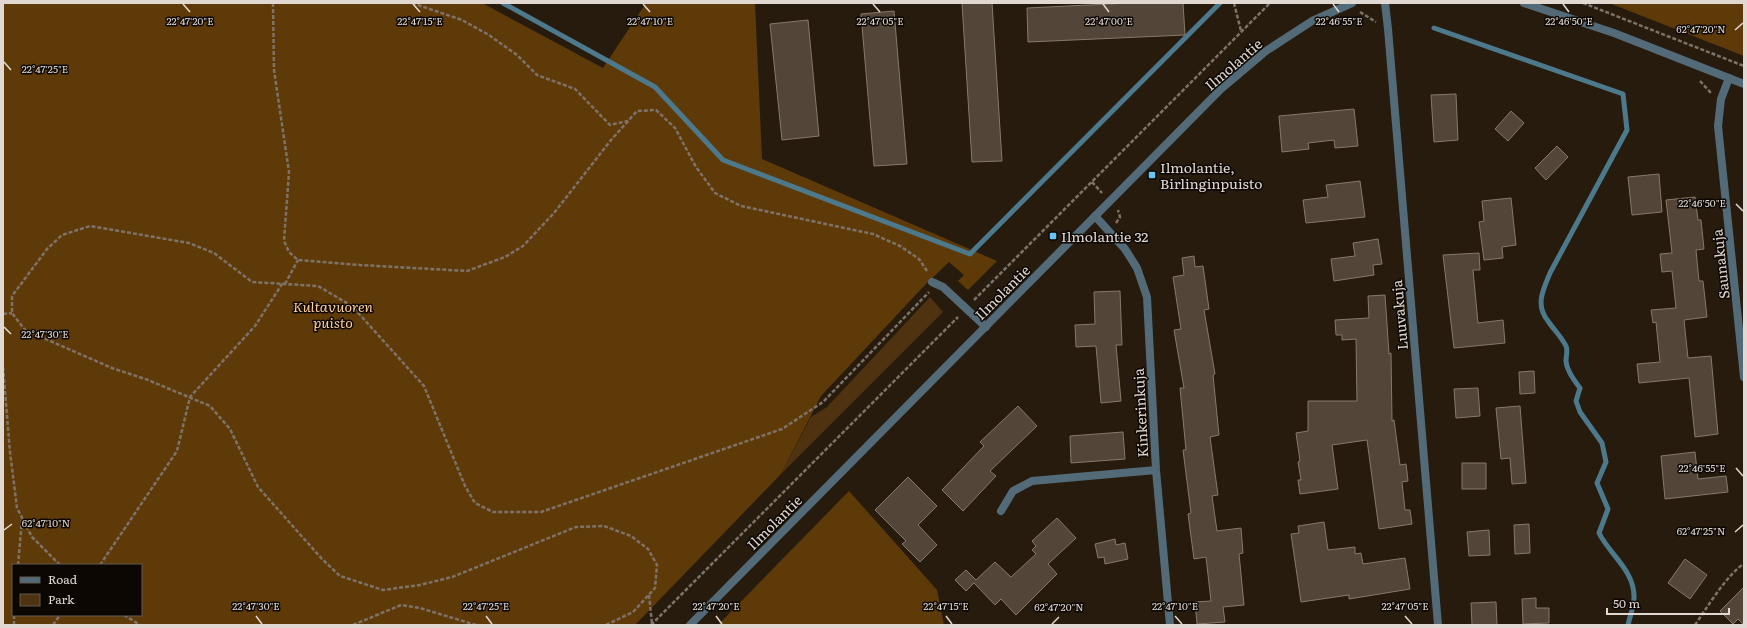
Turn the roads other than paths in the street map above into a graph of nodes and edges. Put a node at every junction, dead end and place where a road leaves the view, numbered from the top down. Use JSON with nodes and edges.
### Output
{"nodes":[{"id":1,"x":1385,"y":3,"type":"edge"},
{"id":2,"x":1524,"y":3,"type":"edge"},
{"id":3,"x":1355,"y":6,"type":"edge"},
{"id":4,"x":1729,"y":78,"type":"junction"},
{"id":5,"x":1744,"y":84,"type":"edge"},
{"id":6,"x":1095,"y":216,"type":"junction"},
{"id":7,"x":932,"y":282,"type":"road end"},
{"id":8,"x":1741,"y":300,"type":"edge"},
{"id":9,"x":986,"y":326,"type":"junction"},
{"id":10,"x":1744,"y":377,"type":"edge"},
{"id":11,"x":1156,"y":470,"type":"junction"},
{"id":12,"x":1001,"y":511,"type":"dead end"},
{"id":13,"x":690,"y":625,"type":"edge"},
{"id":14,"x":1170,"y":625,"type":"edge"},
{"id":15,"x":1438,"y":625,"type":"edge"}],
"edges":[{"from":1,"to":15,"type":"street","name":"Luuvakuja"},
{"from":2,"to":4,"type":"street"},
{"from":3,"to":6,"type":"street","name":"Ilmolantie"},
{"from":4,"to":5,"type":"street"},
{"from":4,"to":8,"type":"street","name":"Saunakuja"},
{"from":6,"to":9,"type":"street","name":"Ilmolantie"},
{"from":6,"to":11,"type":"street","name":"Kinkerinkuja"},
{"from":7,"to":9,"type":"street"},
{"from":8,"to":10,"type":"street","name":"Saunakuja"},
{"from":9,"to":13,"type":"street","name":"Ilmolantie"},
{"from":11,"to":12,"type":"street"},
{"from":11,"to":14,"type":"street","name":"Kinkerinkuja"}]}
